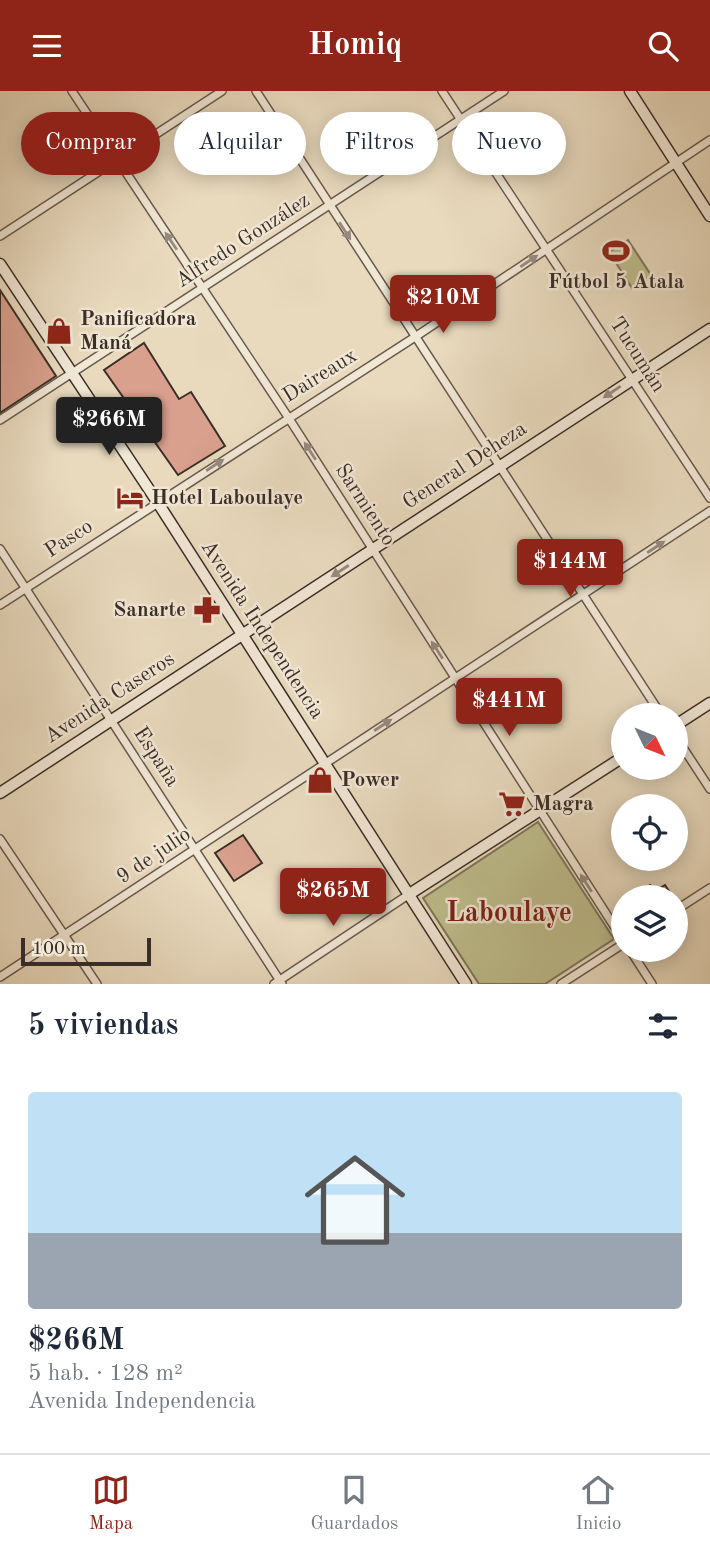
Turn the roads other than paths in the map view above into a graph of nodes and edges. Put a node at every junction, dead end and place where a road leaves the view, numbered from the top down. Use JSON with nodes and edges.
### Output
{"nodes":[{"id":1,"x":72,"y":91,"type":"edge"},
{"id":2,"x":222,"y":91,"type":"edge"},
{"id":3,"x":256,"y":91,"type":"edge"},
{"id":4,"x":442,"y":91,"type":"edge"},
{"id":5,"x":504,"y":91,"type":"edge"},
{"id":6,"x":629,"y":91,"type":"edge"},
{"id":7,"x":85,"y":112,"type":"edge"},
{"id":8,"x":455,"y":112,"type":"edge"},
{"id":9,"x":472,"y":112,"type":"edge"},
{"id":10,"x":452,"y":125,"type":"edge"},
{"id":11,"x":160,"y":131,"type":"edge"},
{"id":12,"x":710,"y":140,"type":"edge"},
{"id":13,"x":676,"y":163,"type":"junction"},
{"id":14,"x":93,"y":175,"type":"edge"},
{"id":15,"x":126,"y":175,"type":"edge"},
{"id":16,"x":497,"y":175,"type":"edge"},
{"id":17,"x":328,"y":206,"type":"junction"},
{"id":18,"x":710,"y":216,"type":"edge"},
{"id":19,"x":0,"y":236,"type":"edge"},
{"id":20,"x":547,"y":250,"type":"junction"},
{"id":21,"x":0,"y":264,"type":"edge"},
{"id":22,"x":203,"y":288,"type":"junction"},
{"id":23,"x":710,"y":328,"type":"edge"},
{"id":24,"x":415,"y":337,"type":"junction"},
{"id":25,"x":71,"y":374,"type":"junction"},
{"id":26,"x":632,"y":379,"type":"junction"},
{"id":27,"x":288,"y":417,"type":"junction"},
{"id":28,"x":0,"y":420,"type":"edge"},
{"id":29,"x":501,"y":466,"type":"junction"},
{"id":30,"x":710,"y":498,"type":"edge"},
{"id":31,"x":158,"y":503,"type":"junction"},
{"id":32,"x":710,"y":511,"type":"edge"},
{"id":33,"x":0,"y":549,"type":"edge"},
{"id":34,"x":373,"y":550,"type":"junction"},
{"id":35,"x":25,"y":588,"type":"junction"},
{"id":36,"x":584,"y":595,"type":"junction"},
{"id":37,"x":0,"y":605,"type":"edge"},
{"id":38,"x":241,"y":635,"type":"junction"},
{"id":39,"x":455,"y":677,"type":"junction"},
{"id":40,"x":710,"y":702,"type":"edge"},
{"id":41,"x":654,"y":703,"type":"edge"},
{"id":42,"x":688,"y":717,"type":"edge"},
{"id":43,"x":111,"y":720,"type":"junction"},
{"id":44,"x":688,"y":755,"type":"edge"},
{"id":45,"x":326,"y":762,"type":"junction"},
{"id":46,"x":611,"y":764,"type":"edge"},
{"id":47,"x":710,"y":789,"type":"edge"},
{"id":48,"x":0,"y":793,"type":"edge"},
{"id":49,"x":538,"y":810,"type":"junction"},
{"id":50,"x":0,"y":839,"type":"edge"},
{"id":51,"x":196,"y":849,"type":"junction"},
{"id":52,"x":710,"y":888,"type":"edge"},
{"id":53,"x":408,"y":895,"type":"junction"},
{"id":54,"x":688,"y":902,"type":"edge"},
{"id":55,"x":611,"y":923,"type":"edge"},
{"id":56,"x":65,"y":936,"type":"junction"},
{"id":57,"x":611,"y":950,"type":"edge"},
{"id":58,"x":638,"y":962,"type":"edge"},
{"id":59,"x":0,"y":977,"type":"edge"},
{"id":60,"x":279,"y":983,"type":"edge"},
{"id":61,"x":97,"y":984,"type":"edge"},
{"id":62,"x":466,"y":984,"type":"edge"},
{"id":63,"x":561,"y":984,"type":"edge"},
{"id":64,"x":652,"y":984,"type":"edge"}],
"edges":[{"from":1,"to":7,"type":"street","name":"Sarmiento"},
{"from":2,"to":11,"type":"street"},
{"from":3,"to":17,"type":"street"},
{"from":4,"to":8,"type":"street","name":"Tucumán"},
{"from":5,"to":9,"type":"street","name":"Alfredo González"},
{"from":6,"to":13,"type":"main road"},
{"from":10,"to":17,"type":"street","name":"Alfredo González"},
{"from":12,"to":13,"type":"street","name":"Daireaux"},
{"from":13,"to":18,"type":"main road"},
{"from":13,"to":20,"type":"street","name":"Daireaux"},
{"from":14,"to":19,"type":"street"},
{"from":22,"to":15,"type":"street","name":"Sarmiento","one_way":true},
{"from":16,"to":20,"type":"street","name":"Tucumán"},
{"from":17,"to":22,"type":"street","name":"Alfredo González"},
{"from":17,"to":24,"type":"street","one_way":true},
{"from":24,"to":20,"type":"street","name":"Daireaux","one_way":true},
{"from":20,"to":26,"type":"street","name":"Tucumán"},
{"from":21,"to":25,"type":"main road","name":"Avenida Independencia"},
{"from":22,"to":25,"type":"street","name":"Alfredo González"},
{"from":22,"to":27,"type":"street","name":"Sarmiento"},
{"from":23,"to":26,"type":"main road","name":"General Deheza"},
{"from":24,"to":27,"type":"street","name":"Daireaux"},
{"from":24,"to":29,"type":"street"},
{"from":25,"to":28,"type":"street","name":"Alfredo González"},
{"from":25,"to":31,"type":"main road","name":"Avenida Independencia"},
{"from":26,"to":29,"type":"main road","name":"General Deheza","one_way":true},
{"from":26,"to":30,"type":"street","name":"Tucumán"},
{"from":31,"to":27,"type":"street","name":"Daireaux","one_way":true},
{"from":34,"to":27,"type":"street","name":"Sarmiento","one_way":true},
{"from":29,"to":34,"type":"main road","name":"General Deheza"},
{"from":29,"to":36,"type":"street"},
{"from":31,"to":35,"type":"street","name":"Pasco"},
{"from":31,"to":38,"type":"main road","name":"Avenida Independencia"},
{"from":36,"to":32,"type":"street","name":"9 de julio","one_way":true},
{"from":33,"to":35,"type":"street","name":"España"},
{"from":34,"to":38,"type":"main road","name":"General Deheza","one_way":true},
{"from":39,"to":34,"type":"street","name":"Sarmiento","one_way":true},
{"from":35,"to":37,"type":"street","name":"Pasco"},
{"from":35,"to":43,"type":"street","name":"España"},
{"from":36,"to":39,"type":"street","name":"9 de julio"},
{"from":36,"to":41,"type":"street"},
{"from":38,"to":43,"type":"main road","name":"Avenida Caseros"},
{"from":38,"to":45,"type":"main road","name":"Avenida Independencia"},
{"from":45,"to":39,"type":"street","name":"9 de julio","one_way":true},
{"from":39,"to":49,"type":"street","name":"Sarmiento"},
{"from":40,"to":42,"type":"main road"},
{"from":43,"to":48,"type":"main road","name":"Avenida Caseros"},
{"from":43,"to":51,"type":"street","name":"España"},
{"from":44,"to":47,"type":"street"},
{"from":45,"to":51,"type":"street","name":"9 de julio"},
{"from":45,"to":53,"type":"main road","name":"Avenida Independencia"},
{"from":46,"to":49,"type":"main road"},
{"from":49,"to":53,"type":"main road"},
{"from":55,"to":49,"type":"street","name":"Sarmiento","one_way":true},
{"from":50,"to":56,"type":"street"},
{"from":51,"to":56,"type":"street","name":"9 de julio"},
{"from":51,"to":60,"type":"street","name":"España"},
{"from":52,"to":54,"type":"street"},
{"from":53,"to":60,"type":"street"},
{"from":53,"to":62,"type":"main road","name":"Avenida Independencia"},
{"from":56,"to":59,"type":"street","name":"9 de julio"},
{"from":56,"to":61,"type":"street"},
{"from":57,"to":63,"type":"street"},
{"from":58,"to":64,"type":"street"}]}
